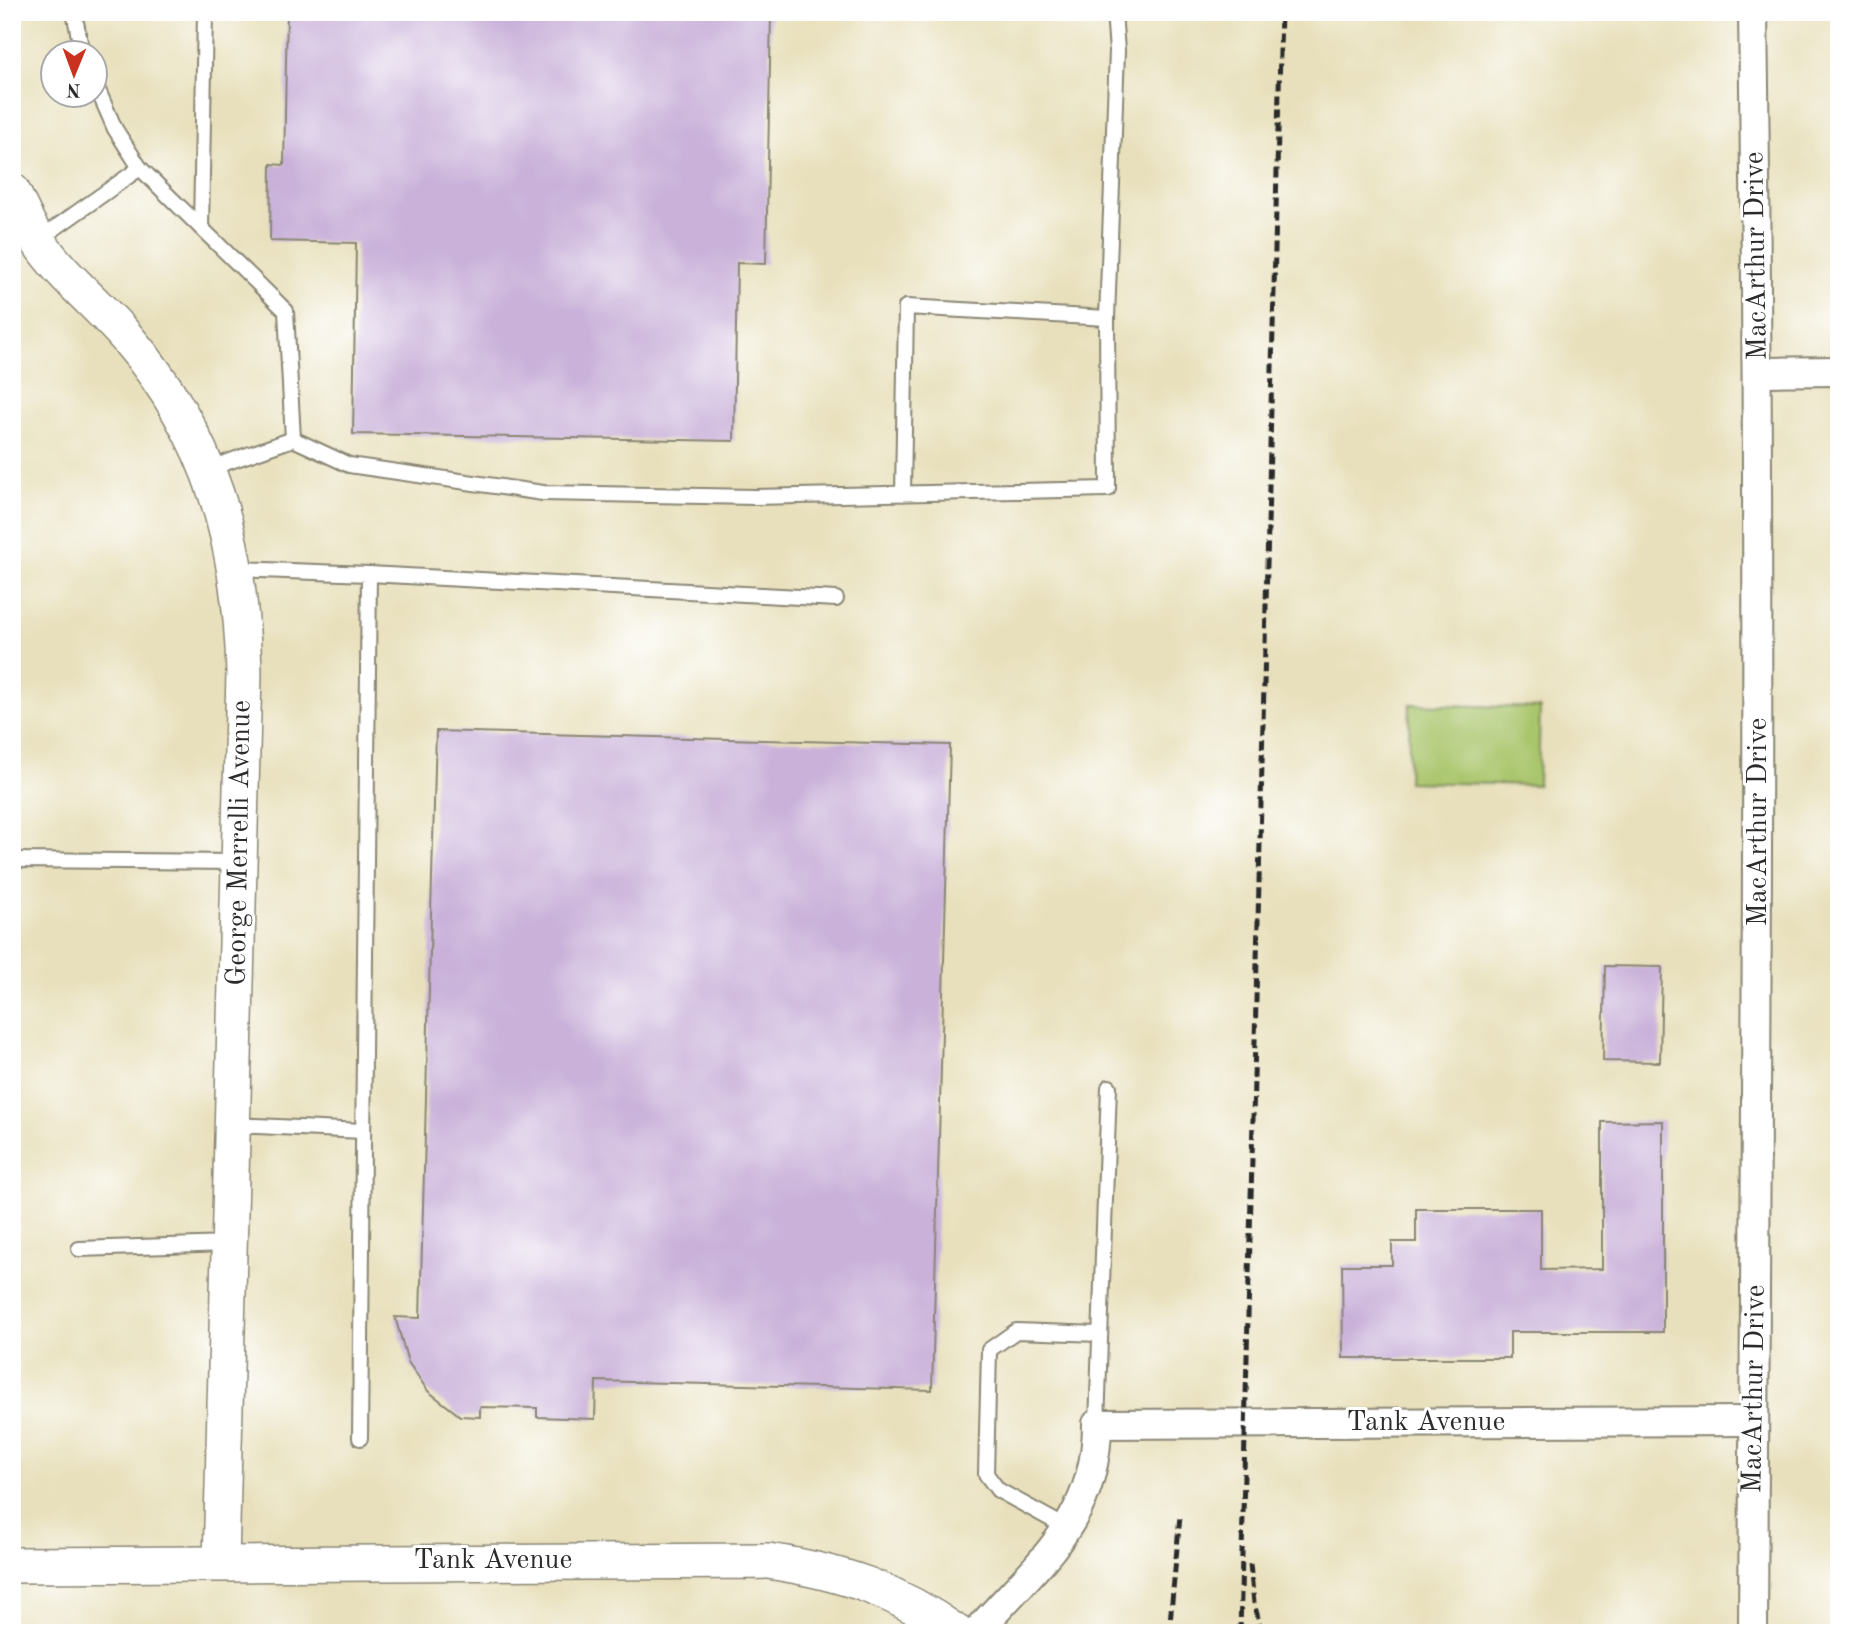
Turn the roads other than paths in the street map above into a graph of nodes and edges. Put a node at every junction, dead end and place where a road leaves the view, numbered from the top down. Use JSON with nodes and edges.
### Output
{"nodes":[{"id":1,"x":74,"y":12,"type":"edge"},
{"id":2,"x":205,"y":12,"type":"edge"},
{"id":3,"x":1114,"y":12,"type":"edge"},
{"id":4,"x":1753,"y":12,"type":"edge"},
{"id":5,"x":79,"y":38,"type":"edge"},
{"id":6,"x":106,"y":108,"type":"edge"},
{"id":7,"x":140,"y":168,"type":"junction"},
{"id":8,"x":12,"y":191,"type":"edge"},
{"id":9,"x":201,"y":228,"type":"junction"},
{"id":10,"x":37,"y":240,"type":"junction"},
{"id":11,"x":1107,"y":318,"type":"junction"},
{"id":12,"x":1839,"y":371,"type":"edge"},
{"id":13,"x":1759,"y":372,"type":"junction"},
{"id":14,"x":293,"y":439,"type":"junction"},
{"id":15,"x":208,"y":469,"type":"junction"},
{"id":16,"x":903,"y":494,"type":"junction"},
{"id":17,"x":236,"y":569,"type":"junction"},
{"id":18,"x":369,"y":574,"type":"junction"},
{"id":19,"x":836,"y":599,"type":"dead end"},
{"id":20,"x":12,"y":860,"type":"edge"},
{"id":21,"x":239,"y":862,"type":"junction"},
{"id":22,"x":1109,"y":1087,"type":"dead end"},
{"id":23,"x":233,"y":1125,"type":"junction"},
{"id":24,"x":363,"y":1131,"type":"junction"},
{"id":25,"x":230,"y":1244,"type":"junction"},
{"id":26,"x":79,"y":1249,"type":"dead end"},
{"id":27,"x":1099,"y":1334,"type":"junction"},
{"id":28,"x":1754,"y":1421,"type":"junction"},
{"id":29,"x":1097,"y":1424,"type":"junction"},
{"id":30,"x":360,"y":1438,"type":"dead end"},
{"id":31,"x":1067,"y":1528,"type":"junction"},
{"id":32,"x":221,"y":1563,"type":"junction"},
{"id":33,"x":12,"y":1565,"type":"edge"},
{"id":34,"x":957,"y":1633,"type":"edge"},
{"id":35,"x":976,"y":1633,"type":"edge"},
{"id":36,"x":1753,"y":1633,"type":"edge"}],
"edges":[{"from":1,"to":5,"type":"lane"},
{"from":2,"to":9,"type":"lane"},
{"from":3,"to":11,"type":"lane"},
{"from":4,"to":13,"type":"street","name":"MacArthur Drive"},
{"from":6,"to":7,"type":"lane"},
{"from":7,"to":9,"type":"lane"},
{"from":7,"to":10,"type":"lane"},
{"from":8,"to":10,"type":"street","name":"George Merrelli Avenue"},
{"from":9,"to":14,"type":"lane"},
{"from":10,"to":15,"type":"street","name":"George Merrelli Avenue"},
{"from":11,"to":16,"type":"lane"},
{"from":11,"to":16,"type":"lane"},
{"from":12,"to":13,"type":"street"},
{"from":13,"to":28,"type":"street","name":"MacArthur Drive"},
{"from":14,"to":15,"type":"lane"},
{"from":14,"to":16,"type":"lane"},
{"from":15,"to":17,"type":"street","name":"George Merrelli Avenue"},
{"from":17,"to":18,"type":"lane"},
{"from":17,"to":21,"type":"street","name":"George Merrelli Avenue"},
{"from":18,"to":19,"type":"lane"},
{"from":18,"to":24,"type":"lane"},
{"from":20,"to":21,"type":"lane"},
{"from":21,"to":23,"type":"street","name":"George Merrelli Avenue"},
{"from":22,"to":27,"type":"lane"},
{"from":23,"to":24,"type":"lane"},
{"from":23,"to":25,"type":"street","name":"George Merrelli Avenue"},
{"from":24,"to":30,"type":"lane"},
{"from":25,"to":26,"type":"lane"},
{"from":25,"to":32,"type":"street","name":"George Merrelli Avenue"},
{"from":27,"to":29,"type":"lane"},
{"from":27,"to":31,"type":"lane"},
{"from":28,"to":29,"type":"street","name":"Tank Avenue"},
{"from":28,"to":36,"type":"street","name":"MacArthur Drive"},
{"from":29,"to":31,"type":"street"},
{"from":31,"to":35,"type":"street"},
{"from":32,"to":33,"type":"street","name":"Tank Avenue"},
{"from":32,"to":34,"type":"street","name":"Tank Avenue"}]}
